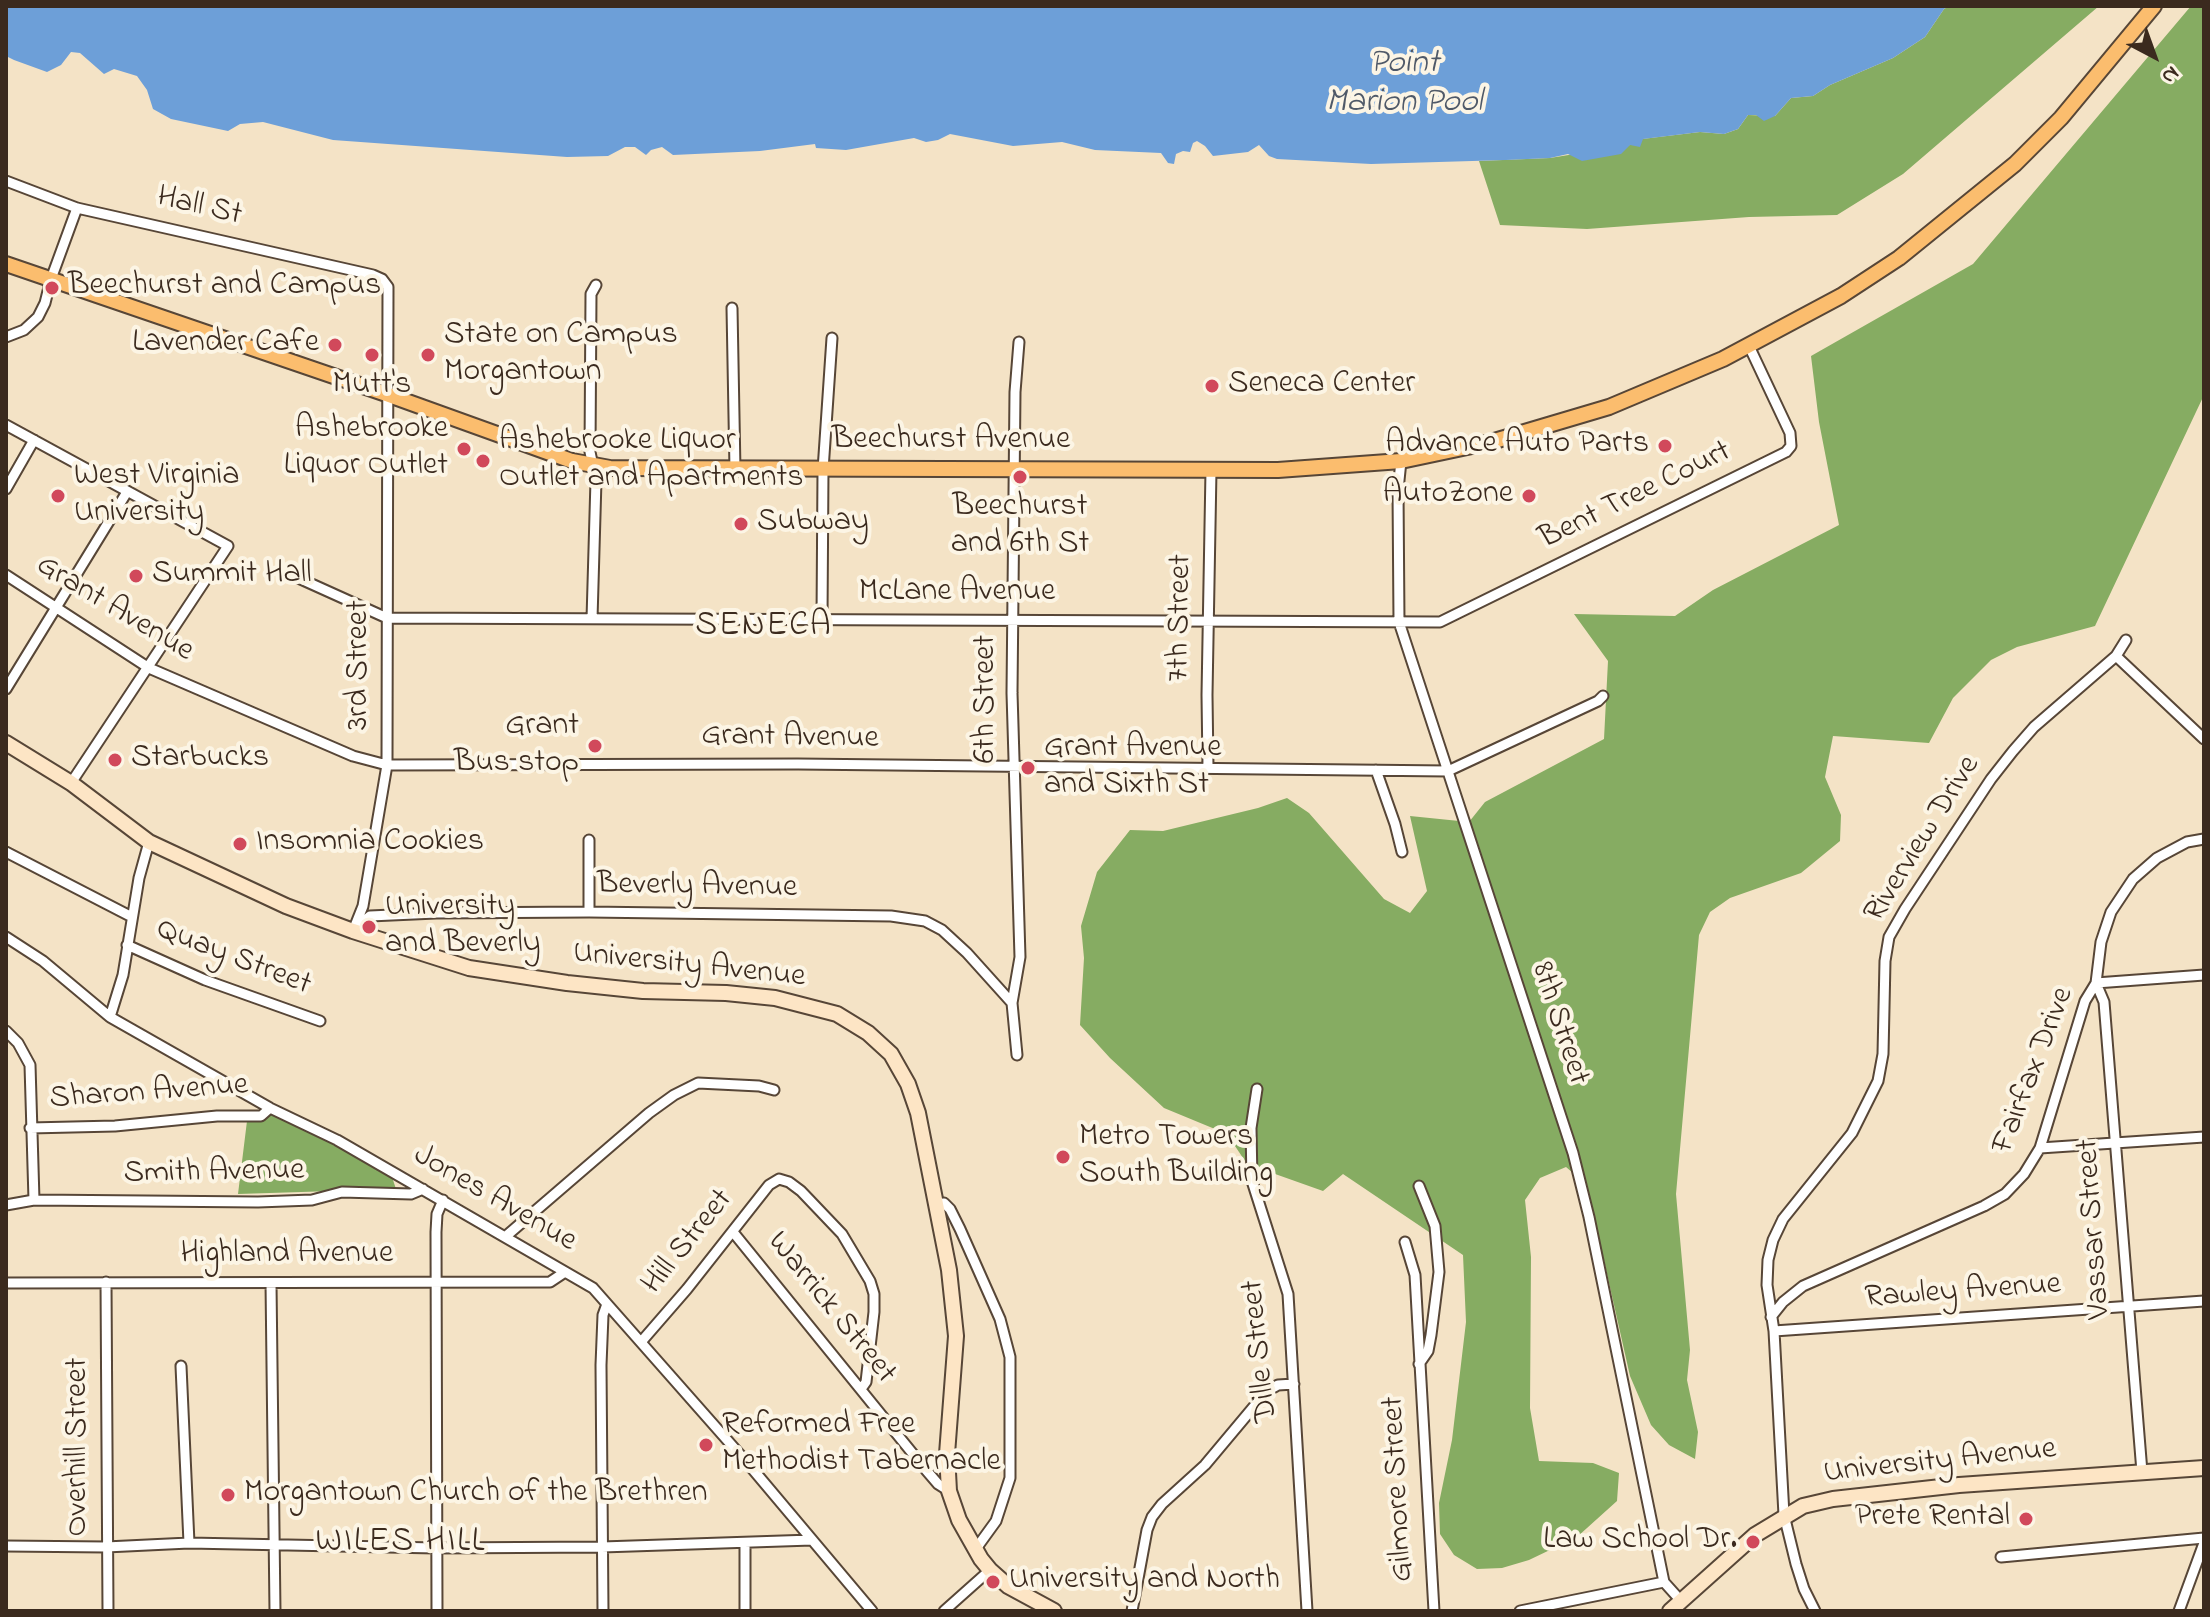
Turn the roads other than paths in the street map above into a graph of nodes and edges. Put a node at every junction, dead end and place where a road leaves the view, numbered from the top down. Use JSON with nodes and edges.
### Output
{"nodes":[{"id":1,"x":2154,"y":6,"type":"edge"},
{"id":2,"x":6,"y":181,"type":"edge"},
{"id":3,"x":77,"y":208,"type":"junction"},
{"id":4,"x":6,"y":264,"type":"edge"},
{"id":5,"x":51,"y":279,"type":"junction"},
{"id":6,"x":382,"y":279,"type":"joint"},
{"id":7,"x":596,"y":285,"type":"dead end"},
{"id":8,"x":732,"y":308,"type":"dead end"},
{"id":9,"x":6,"y":337,"type":"edge"},
{"id":10,"x":832,"y":338,"type":"dead end"},
{"id":11,"x":1019,"y":342,"type":"dead end"},
{"id":12,"x":1749,"y":346,"type":"junction"},
{"id":13,"x":386,"y":394,"type":"junction"},
{"id":14,"x":6,"y":425,"type":"edge"},
{"id":15,"x":34,"y":440,"type":"junction"},
{"id":16,"x":1401,"y":461,"type":"junction"},
{"id":17,"x":593,"y":465,"type":"junction"},
{"id":18,"x":1015,"y":468,"type":"junction"},
{"id":19,"x":735,"y":470,"type":"junction"},
{"id":20,"x":823,"y":470,"type":"junction"},
{"id":21,"x":1211,"y":470,"type":"junction"},
{"id":22,"x":6,"y":489,"type":"edge"},
{"id":23,"x":127,"y":492,"type":"junction"},
{"id":24,"x":285,"y":572,"type":"dead end"},
{"id":25,"x":6,"y":575,"type":"edge"},
{"id":26,"x":57,"y":607,"type":"junction"},
{"id":27,"x":387,"y":618,"type":"junction"},
{"id":28,"x":592,"y":619,"type":"junction"},
{"id":29,"x":822,"y":619,"type":"junction"},
{"id":30,"x":1014,"y":620,"type":"junction"},
{"id":31,"x":1208,"y":620,"type":"junction"},
{"id":32,"x":1399,"y":622,"type":"junction"},
{"id":33,"x":2126,"y":640,"type":"dead end"},
{"id":34,"x":2116,"y":656,"type":"junction"},
{"id":35,"x":149,"y":668,"type":"junction"},
{"id":36,"x":6,"y":689,"type":"edge"},
{"id":37,"x":1603,"y":696,"type":"dead end"},
{"id":38,"x":2204,"y":739,"type":"edge"},
{"id":39,"x":6,"y":743,"type":"edge"},
{"id":40,"x":387,"y":765,"type":"junction"},
{"id":41,"x":1208,"y":767,"type":"junction"},
{"id":42,"x":1015,"y":768,"type":"junction"},
{"id":43,"x":1376,"y":770,"type":"junction"},
{"id":44,"x":1448,"y":771,"type":"junction"},
{"id":45,"x":71,"y":783,"type":"junction"},
{"id":46,"x":2204,"y":839,"type":"edge"},
{"id":47,"x":589,"y":840,"type":"dead end"},
{"id":48,"x":149,"y":842,"type":"junction"},
{"id":49,"x":6,"y":852,"type":"edge"},
{"id":50,"x":1402,"y":852,"type":"dead end"},
{"id":51,"x":589,"y":912,"type":"junction"},
{"id":52,"x":132,"y":917,"type":"junction"},
{"id":53,"x":353,"y":931,"type":"junction"},
{"id":54,"x":6,"y":937,"type":"edge"},
{"id":55,"x":127,"y":945,"type":"junction"},
{"id":56,"x":2204,"y":975,"type":"edge"},
{"id":57,"x":2096,"y":983,"type":"junction"},
{"id":58,"x":1012,"y":1003,"type":"junction"},
{"id":59,"x":110,"y":1017,"type":"junction"},
{"id":60,"x":320,"y":1021,"type":"dead end"},
{"id":61,"x":6,"y":1031,"type":"edge"},
{"id":62,"x":1017,"y":1055,"type":"dead end"},
{"id":63,"x":1257,"y":1089,"type":"dead end"},
{"id":64,"x":774,"y":1090,"type":"dead end"},
{"id":65,"x":270,"y":1108,"type":"junction"},
{"id":66,"x":30,"y":1128,"type":"junction"},
{"id":67,"x":2204,"y":1137,"type":"edge"},
{"id":68,"x":2116,"y":1145,"type":"junction"},
{"id":69,"x":2040,"y":1148,"type":"junction"},
{"id":70,"x":1419,"y":1186,"type":"dead end"},
{"id":71,"x":423,"y":1189,"type":"junction"},
{"id":72,"x":34,"y":1200,"type":"junction"},
{"id":73,"x":443,"y":1200,"type":"junction"},
{"id":74,"x":936,"y":1204,"type":"junction"},
{"id":75,"x":6,"y":1205,"type":"edge"},
{"id":76,"x":733,"y":1232,"type":"junction"},
{"id":77,"x":505,"y":1237,"type":"junction"},
{"id":78,"x":1405,"y":1242,"type":"dead end"},
{"id":79,"x":565,"y":1272,"type":"junction"},
{"id":80,"x":106,"y":1282,"type":"junction"},
{"id":81,"x":436,"y":1282,"type":"junction"},
{"id":82,"x":6,"y":1283,"type":"edge"},
{"id":83,"x":271,"y":1283,"type":"junction"},
{"id":84,"x":2204,"y":1301,"type":"edge"},
{"id":85,"x":607,"y":1304,"type":"junction"},
{"id":86,"x":2127,"y":1307,"type":"junction"},
{"id":87,"x":1770,"y":1317,"type":"junction"},
{"id":88,"x":1774,"y":1331,"type":"junction"},
{"id":89,"x":641,"y":1342,"type":"junction"},
{"id":90,"x":1419,"y":1364,"type":"junction"},
{"id":91,"x":181,"y":1366,"type":"dead end"},
{"id":92,"x":1294,"y":1384,"type":"junction"},
{"id":93,"x":861,"y":1389,"type":"junction"},
{"id":94,"x":2204,"y":1468,"type":"edge"},
{"id":95,"x":2142,"y":1472,"type":"junction"},
{"id":96,"x":949,"y":1491,"type":"junction"},
{"id":97,"x":1784,"y":1515,"type":"junction"},
{"id":98,"x":812,"y":1540,"type":"junction"},
{"id":99,"x":2204,"y":1541,"type":"edge"},
{"id":100,"x":189,"y":1543,"type":"junction"},
{"id":101,"x":275,"y":1544,"type":"junction"},
{"id":102,"x":745,"y":1544,"type":"junction"},
{"id":103,"x":6,"y":1546,"type":"edge"},
{"id":104,"x":106,"y":1547,"type":"junction"},
{"id":105,"x":602,"y":1547,"type":"junction"},
{"id":106,"x":436,"y":1548,"type":"junction"},
{"id":107,"x":975,"y":1550,"type":"junction"},
{"id":108,"x":2001,"y":1557,"type":"dead end"},
{"id":109,"x":990,"y":1570,"type":"junction"},
{"id":110,"x":1664,"y":1582,"type":"junction"},
{"id":111,"x":1676,"y":1606,"type":"edge"},
{"id":112,"x":108,"y":1611,"type":"edge"},
{"id":113,"x":275,"y":1611,"type":"edge"},
{"id":114,"x":437,"y":1611,"type":"edge"},
{"id":115,"x":603,"y":1611,"type":"edge"},
{"id":116,"x":745,"y":1611,"type":"edge"},
{"id":117,"x":872,"y":1611,"type":"edge"},
{"id":118,"x":944,"y":1611,"type":"edge"},
{"id":119,"x":1054,"y":1611,"type":"edge"},
{"id":120,"x":1132,"y":1611,"type":"edge"},
{"id":121,"x":1307,"y":1611,"type":"edge"},
{"id":122,"x":1434,"y":1611,"type":"edge"},
{"id":123,"x":1520,"y":1611,"type":"edge"},
{"id":124,"x":1815,"y":1611,"type":"edge"},
{"id":125,"x":2179,"y":1611,"type":"edge"}],
"edges":[{"from":1,"to":12,"type":"main road","name":"Beechurst Avenue"},
{"from":2,"to":3,"type":"street","name":"Hall St"},
{"from":3,"to":5,"type":"street"},
{"from":3,"to":6,"type":"street","name":"Hall St"},
{"from":4,"to":5,"type":"main road","name":"Beechurst Avenue"},
{"from":5,"to":9,"type":"street"},
{"from":5,"to":13,"type":"main road","name":"Beechurst Avenue"},
{"from":6,"to":13,"type":"street","name":"3rd Street"},
{"from":7,"to":17,"type":"street"},
{"from":8,"to":19,"type":"street"},
{"from":10,"to":20,"type":"street"},
{"from":11,"to":18,"type":"street","name":"6th Street"},
{"from":12,"to":16,"type":"main road","name":"Beechurst Avenue"},
{"from":12,"to":32,"type":"street","name":"Bent Tree Court"},
{"from":13,"to":17,"type":"main road","name":"Beechurst Avenue"},
{"from":13,"to":27,"type":"street","name":"3rd Street"},
{"from":14,"to":15,"type":"street"},
{"from":15,"to":22,"type":"street"},
{"from":15,"to":23,"type":"street"},
{"from":16,"to":21,"type":"main road","name":"Beechurst Avenue"},
{"from":16,"to":32,"type":"street","name":"8th Street"},
{"from":17,"to":19,"type":"main road","name":"Beechurst Avenue"},
{"from":17,"to":28,"type":"street"},
{"from":18,"to":20,"type":"main road","name":"Beechurst Avenue"},
{"from":18,"to":21,"type":"main road","name":"Beechurst Avenue"},
{"from":18,"to":30,"type":"street","name":"6th Street"},
{"from":19,"to":20,"type":"main road","name":"Beechurst Avenue"},
{"from":20,"to":29,"type":"street"},
{"from":21,"to":31,"type":"street","name":"7th Street"},
{"from":23,"to":26,"type":"street"},
{"from":23,"to":35,"type":"street"},
{"from":24,"to":27,"type":"street","name":"McLane Avenue"},
{"from":25,"to":26,"type":"street","name":"Grant Avenue"},
{"from":26,"to":35,"type":"street","name":"Grant Avenue"},
{"from":26,"to":36,"type":"street"},
{"from":27,"to":28,"type":"street","name":"McLane Avenue"},
{"from":27,"to":40,"type":"street","name":"3rd Street"},
{"from":28,"to":29,"type":"street","name":"McLane Avenue"},
{"from":29,"to":30,"type":"street","name":"McLane Avenue"},
{"from":30,"to":31,"type":"street","name":"McLane Avenue"},
{"from":30,"to":42,"type":"street","name":"6th Street"},
{"from":31,"to":32,"type":"street","name":"McLane Avenue"},
{"from":31,"to":41,"type":"street","name":"7th Street"},
{"from":32,"to":44,"type":"street","name":"8th Street"},
{"from":33,"to":34,"type":"street","name":"Riverview Drive"},
{"from":34,"to":38,"type":"street"},
{"from":34,"to":87,"type":"street","name":"Riverview Drive"},
{"from":35,"to":40,"type":"street","name":"Grant Avenue"},
{"from":35,"to":45,"type":"street"},
{"from":37,"to":44,"type":"street","name":"Grant Avenue"},
{"from":39,"to":45,"type":"street","name":"University Avenue"},
{"from":40,"to":42,"type":"street","name":"Grant Avenue"},
{"from":40,"to":53,"type":"street","name":"3rd Street"},
{"from":41,"to":42,"type":"street","name":"Grant Avenue"},
{"from":41,"to":43,"type":"street","name":"Grant Avenue"},
{"from":42,"to":58,"type":"street","name":"6th Street"},
{"from":43,"to":44,"type":"street","name":"Grant Avenue"},
{"from":43,"to":50,"type":"street"},
{"from":44,"to":110,"type":"street","name":"8th Street"},
{"from":45,"to":48,"type":"street","name":"University Avenue"},
{"from":46,"to":57,"type":"street","name":"Fairfax Drive"},
{"from":47,"to":51,"type":"street"},
{"from":48,"to":52,"type":"street"},
{"from":48,"to":53,"type":"street","name":"University Avenue"},
{"from":49,"to":52,"type":"street","name":"Quay Street"},
{"from":51,"to":53,"type":"street","name":"Beverly Avenue"},
{"from":51,"to":58,"type":"street","name":"Beverly Avenue"},
{"from":52,"to":55,"type":"street"},
{"from":53,"to":74,"type":"street","name":"University Avenue"},
{"from":54,"to":59,"type":"street","name":"Jones Avenue"},
{"from":55,"to":59,"type":"street"},
{"from":55,"to":60,"type":"street","name":"Quay Street"},
{"from":56,"to":57,"type":"street"},
{"from":57,"to":68,"type":"street","name":"Vassar Street"},
{"from":57,"to":69,"type":"street","name":"Fairfax Drive"},
{"from":58,"to":62,"type":"street","name":"6th Street"},
{"from":59,"to":65,"type":"street","name":"Jones Avenue"},
{"from":61,"to":66,"type":"street"},
{"from":63,"to":92,"type":"street","name":"Dille Street"},
{"from":64,"to":77,"type":"street"},
{"from":65,"to":66,"type":"street","name":"Sharon Avenue"},
{"from":65,"to":71,"type":"street","name":"Jones Avenue"},
{"from":66,"to":72,"type":"street"},
{"from":67,"to":68,"type":"street"},
{"from":68,"to":69,"type":"street"},
{"from":68,"to":86,"type":"street","name":"Vassar Street"},
{"from":69,"to":87,"type":"street","name":"Fairfax Drive"},
{"from":70,"to":90,"type":"street","name":"Gilmore Street"},
{"from":71,"to":72,"type":"street","name":"Smith Avenue"},
{"from":71,"to":73,"type":"street","name":"Jones Avenue"},
{"from":72,"to":75,"type":"street","name":"Smith Avenue"},
{"from":73,"to":77,"type":"street","name":"Jones Avenue"},
{"from":73,"to":81,"type":"street"},
{"from":74,"to":96,"type":"street","name":"University Avenue"},
{"from":74,"to":107,"type":"street"},
{"from":76,"to":89,"type":"street","name":"Hill Street"},
{"from":76,"to":93,"type":"street","name":"Warrick Street"},
{"from":76,"to":93,"type":"street","name":"Hill Street"},
{"from":77,"to":79,"type":"street","name":"Jones Avenue"},
{"from":78,"to":90,"type":"street","name":"Gilmore Street"},
{"from":79,"to":81,"type":"street","name":"Highland Avenue"},
{"from":79,"to":85,"type":"street","name":"Jones Avenue"},
{"from":80,"to":82,"type":"street","name":"Highland Avenue"},
{"from":80,"to":83,"type":"street","name":"Highland Avenue"},
{"from":80,"to":104,"type":"street","name":"Overhill Street"},
{"from":81,"to":83,"type":"street","name":"Highland Avenue"},
{"from":81,"to":106,"type":"street"},
{"from":83,"to":101,"type":"street"},
{"from":84,"to":86,"type":"street","name":"Rawley Avenue"},
{"from":85,"to":89,"type":"street","name":"Jones Avenue"},
{"from":85,"to":105,"type":"street"},
{"from":86,"to":88,"type":"street","name":"Rawley Avenue"},
{"from":86,"to":95,"type":"street","name":"Vassar Street"},
{"from":87,"to":88,"type":"street","name":"Riverview Drive"},
{"from":88,"to":97,"type":"street","name":"Riverview Drive"},
{"from":89,"to":98,"type":"street","name":"Jones Avenue"},
{"from":90,"to":122,"type":"street","name":"Gilmore Street"},
{"from":91,"to":100,"type":"street"},
{"from":92,"to":120,"type":"street"},
{"from":92,"to":121,"type":"street","name":"Dille Street"},
{"from":93,"to":96,"type":"street","name":"Warrick Street"},
{"from":94,"to":95,"type":"street","name":"University Avenue"},
{"from":95,"to":97,"type":"street","name":"University Avenue"},
{"from":96,"to":107,"type":"street","name":"University Avenue"},
{"from":97,"to":111,"type":"street","name":"University Avenue"},
{"from":97,"to":124,"type":"street","name":"Riverview Drive"},
{"from":98,"to":102,"type":"street"},
{"from":98,"to":117,"type":"street","name":"Jones Avenue"},
{"from":99,"to":108,"type":"street"},
{"from":99,"to":125,"type":"street"},
{"from":100,"to":101,"type":"street"},
{"from":100,"to":104,"type":"street"},
{"from":101,"to":106,"type":"street"},
{"from":101,"to":113,"type":"street"},
{"from":102,"to":105,"type":"street"},
{"from":102,"to":116,"type":"street"},
{"from":103,"to":104,"type":"street"},
{"from":104,"to":112,"type":"street","name":"Overhill Street"},
{"from":105,"to":106,"type":"street"},
{"from":105,"to":115,"type":"street"},
{"from":106,"to":114,"type":"street"},
{"from":107,"to":109,"type":"street","name":"University Avenue"},
{"from":109,"to":118,"type":"street"},
{"from":109,"to":119,"type":"street","name":"University Avenue"},
{"from":110,"to":111,"type":"street"},
{"from":110,"to":123,"type":"street"}]}
